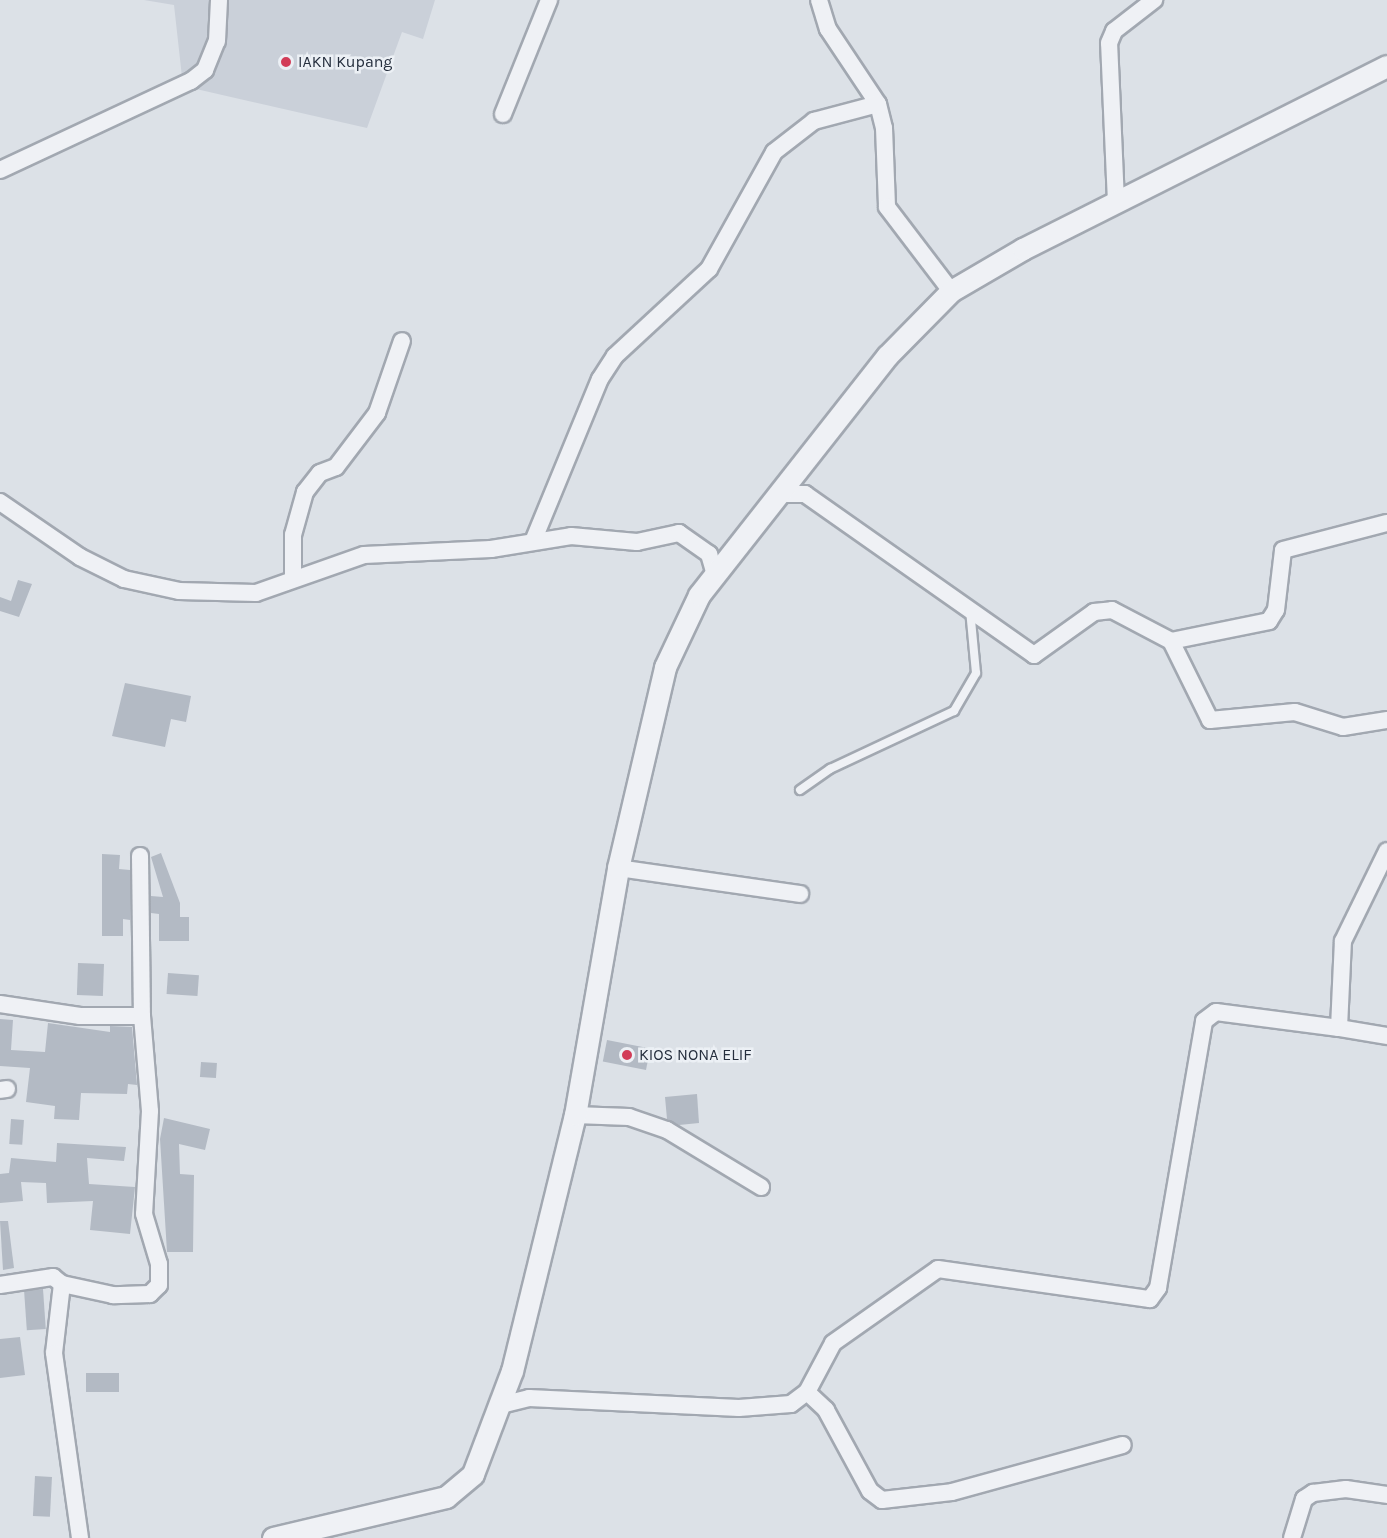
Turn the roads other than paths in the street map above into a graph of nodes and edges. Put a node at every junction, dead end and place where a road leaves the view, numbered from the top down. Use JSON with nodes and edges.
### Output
{"nodes":[{"id":1,"x":219,"y":0,"type":"edge"},
{"id":2,"x":549,"y":0,"type":"edge"},
{"id":3,"x":819,"y":0,"type":"edge"},
{"id":4,"x":1154,"y":0,"type":"edge"},
{"id":5,"x":1132,"y":6,"type":"edge"},
{"id":6,"x":1387,"y":66,"type":"edge"},
{"id":7,"x":878,"y":104,"type":"junction"},
{"id":8,"x":503,"y":114,"type":"dead end"},
{"id":9,"x":0,"y":170,"type":"edge"},
{"id":10,"x":1116,"y":202,"type":"junction"},
{"id":11,"x":951,"y":291,"type":"junction"},
{"id":12,"x":402,"y":341,"type":"dead end"},
{"id":13,"x":780,"y":494,"type":"junction"},
{"id":14,"x":0,"y":502,"type":"edge"},
{"id":15,"x":1387,"y":523,"type":"edge"},
{"id":16,"x":534,"y":539,"type":"junction"},
{"id":17,"x":715,"y":575,"type":"junction"},
{"id":18,"x":293,"y":578,"type":"junction"},
{"id":19,"x":970,"y":610,"type":"junction"},
{"id":20,"x":1171,"y":641,"type":"junction"},
{"id":21,"x":1387,"y":720,"type":"edge"},
{"id":22,"x":800,"y":790,"type":"dead end"},
{"id":23,"x":1387,"y":851,"type":"edge"},
{"id":24,"x":140,"y":856,"type":"dead end"},
{"id":25,"x":618,"y":868,"type":"junction"},
{"id":26,"x":800,"y":894,"type":"dead end"},
{"id":27,"x":0,"y":1004,"type":"edge"},
{"id":28,"x":142,"y":1016,"type":"junction"},
{"id":29,"x":1340,"y":1028,"type":"junction"},
{"id":30,"x":1387,"y":1036,"type":"edge"},
{"id":31,"x":575,"y":1115,"type":"junction"},
{"id":32,"x":761,"y":1186,"type":"dead end"},
{"id":33,"x":62,"y":1284,"type":"junction"},
{"id":34,"x":0,"y":1285,"type":"edge"},
{"id":35,"x":807,"y":1392,"type":"junction"},
{"id":36,"x":501,"y":1405,"type":"junction"},
{"id":37,"x":1123,"y":1445,"type":"dead end"},
{"id":38,"x":1387,"y":1495,"type":"edge"},
{"id":39,"x":80,"y":1538,"type":"edge"},
{"id":40,"x":273,"y":1538,"type":"edge"},
{"id":41,"x":1292,"y":1538,"type":"edge"}],
"edges":[{"from":1,"to":9,"type":"street"},
{"from":2,"to":8,"type":"street"},
{"from":3,"to":7,"type":"street"},
{"from":4,"to":5,"type":"street"},
{"from":5,"to":10,"type":"street"},
{"from":6,"to":10,"type":"street"},
{"from":7,"to":11,"type":"street"},
{"from":7,"to":16,"type":"street"},
{"from":10,"to":11,"type":"street"},
{"from":11,"to":13,"type":"street"},
{"from":12,"to":18,"type":"street"},
{"from":13,"to":17,"type":"street"},
{"from":13,"to":19,"type":"street"},
{"from":14,"to":18,"type":"street"},
{"from":15,"to":20,"type":"street"},
{"from":16,"to":17,"type":"street"},
{"from":16,"to":18,"type":"street"},
{"from":17,"to":25,"type":"street"},
{"from":19,"to":20,"type":"street"},
{"from":19,"to":22,"type":"lane"},
{"from":20,"to":21,"type":"street"},
{"from":23,"to":29,"type":"street"},
{"from":24,"to":28,"type":"street"},
{"from":25,"to":26,"type":"street"},
{"from":25,"to":31,"type":"street"},
{"from":27,"to":28,"type":"street"},
{"from":28,"to":33,"type":"street"},
{"from":29,"to":30,"type":"street"},
{"from":29,"to":35,"type":"street"},
{"from":31,"to":32,"type":"street"},
{"from":31,"to":36,"type":"street"},
{"from":33,"to":34,"type":"street"},
{"from":33,"to":39,"type":"street"},
{"from":35,"to":36,"type":"street"},
{"from":35,"to":37,"type":"street"},
{"from":36,"to":40,"type":"street"},
{"from":38,"to":41,"type":"street"}]}
